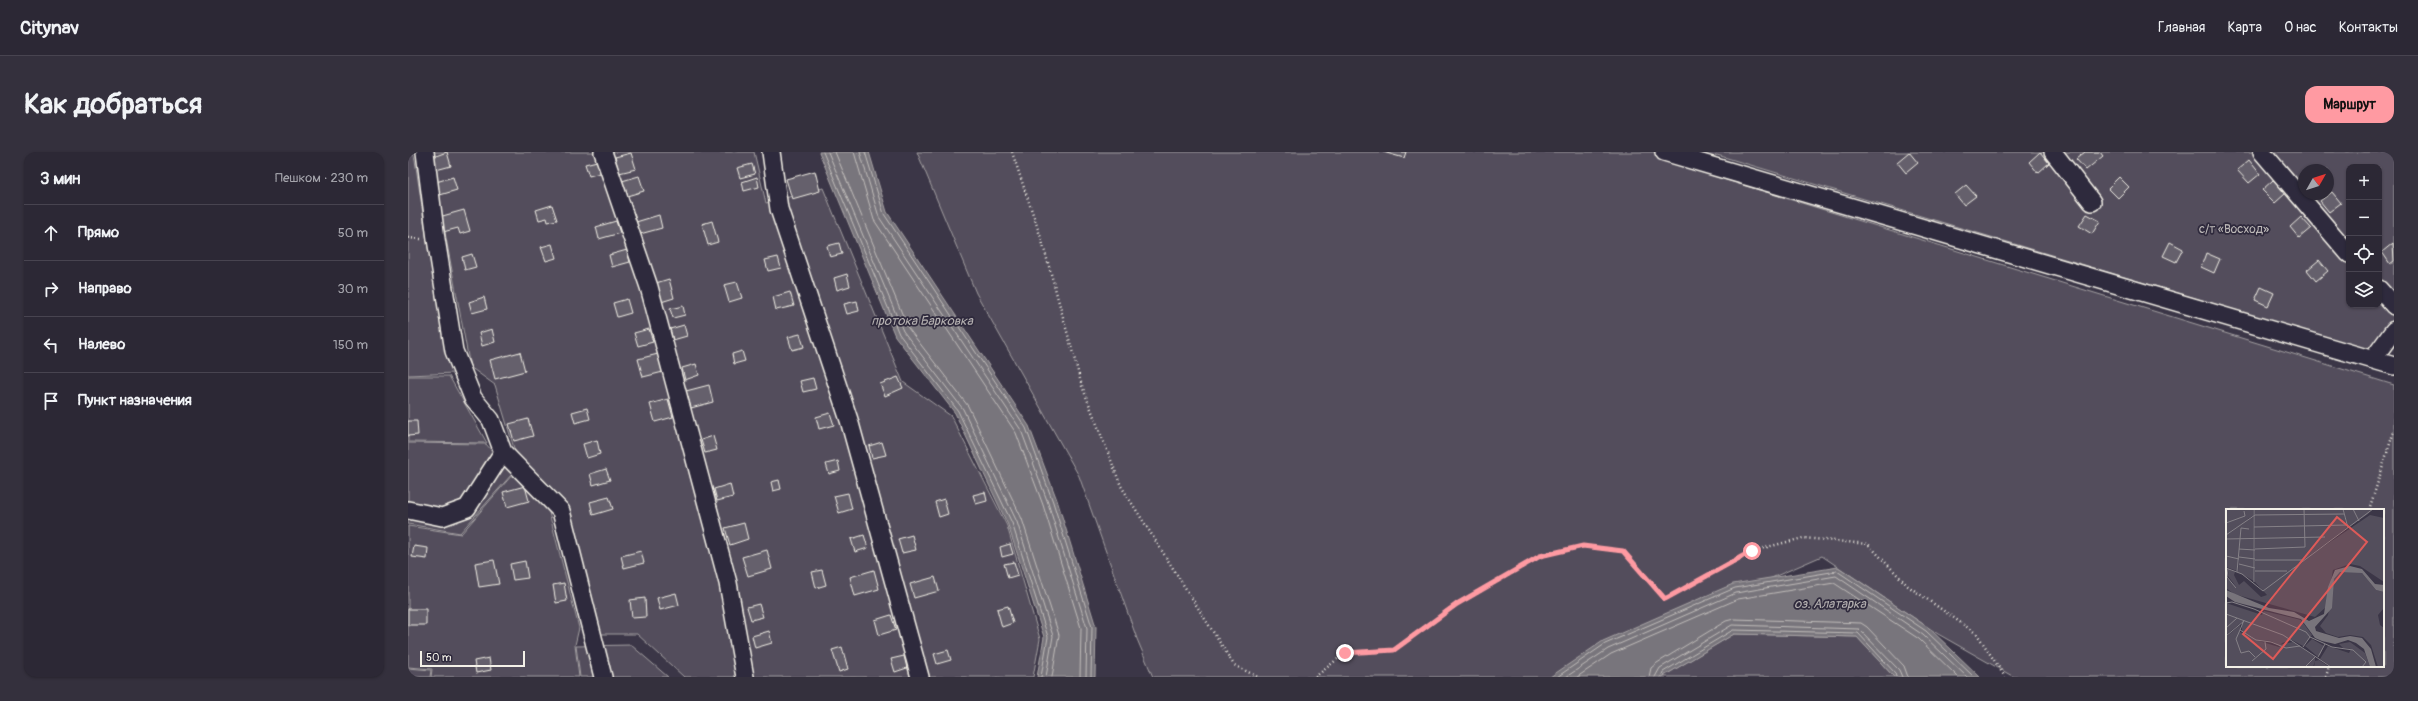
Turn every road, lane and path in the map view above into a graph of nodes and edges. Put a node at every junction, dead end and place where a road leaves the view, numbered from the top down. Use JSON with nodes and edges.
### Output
{"nodes":[{"id":1,"x":425,"y":152,"type":"edge"},
{"id":2,"x":603,"y":152,"type":"edge"},
{"id":3,"x":771,"y":152,"type":"edge"},
{"id":4,"x":1012,"y":152,"type":"edge"},
{"id":5,"x":1664,"y":152,"type":"edge"},
{"id":6,"x":2053,"y":152,"type":"edge"},
{"id":7,"x":2262,"y":152,"type":"edge"},
{"id":8,"x":2092,"y":202,"type":"dead end"},
{"id":9,"x":2346,"y":250,"type":"edge"},
{"id":10,"x":2382,"y":292,"type":"edge"},
{"id":11,"x":2394,"y":306,"type":"edge"},
{"id":12,"x":2394,"y":330,"type":"edge"},
{"id":13,"x":2373,"y":359,"type":"junction"},
{"id":14,"x":2394,"y":366,"type":"edge"},
{"id":15,"x":2394,"y":431,"type":"edge"},
{"id":16,"x":503,"y":452,"type":"junction"},
{"id":17,"x":2369,"y":509,"type":"edge"},
{"id":18,"x":408,"y":510,"type":"edge"},
{"id":19,"x":2329,"y":667,"type":"edge"},
{"id":20,"x":603,"y":677,"type":"edge"},
{"id":21,"x":745,"y":677,"type":"edge"},
{"id":22,"x":920,"y":677,"type":"edge"},
{"id":23,"x":1258,"y":677,"type":"edge"},
{"id":24,"x":1315,"y":677,"type":"edge"},
{"id":25,"x":2005,"y":677,"type":"edge"},
{"id":26,"x":2326,"y":677,"type":"edge"}],
"edges":[{"from":1,"to":16,"type":"street"},
{"from":2,"to":21,"type":"street"},
{"from":3,"to":22,"type":"street"},
{"from":4,"to":23,"type":"path"},
{"from":5,"to":13,"type":"street"},
{"from":6,"to":8,"type":"street"},
{"from":7,"to":9,"type":"street"},
{"from":10,"to":11,"type":"street"},
{"from":12,"to":13,"type":"street"},
{"from":13,"to":14,"type":"street"},
{"from":15,"to":17,"type":"path"},
{"from":16,"to":18,"type":"street"},
{"from":16,"to":20,"type":"street"},
{"from":19,"to":26,"type":"path"},
{"from":24,"to":25,"type":"path"}]}
